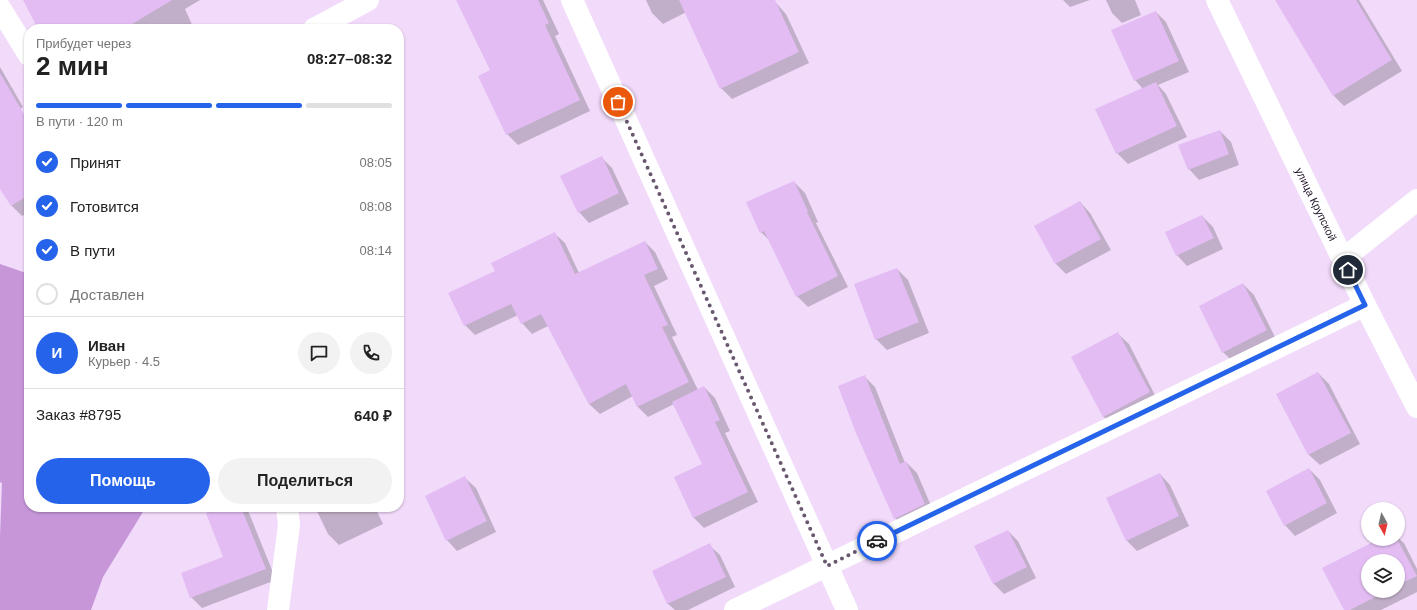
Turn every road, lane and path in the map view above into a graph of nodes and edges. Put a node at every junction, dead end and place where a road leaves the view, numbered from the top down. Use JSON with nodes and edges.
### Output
{"nodes":[{"id":1,"x":368,"y":0,"type":"edge"},
{"id":2,"x":572,"y":0,"type":"edge"},
{"id":3,"x":1217,"y":0,"type":"edge"},
{"id":4,"x":0,"y":8,"type":"edge"},
{"id":5,"x":323,"y":24,"type":"edge"},
{"id":6,"x":24,"y":46,"type":"edge"},
{"id":7,"x":1417,"y":200,"type":"edge"},
{"id":8,"x":1343,"y":259,"type":"junction"},
{"id":9,"x":1365,"y":305,"type":"junction"},
{"id":10,"x":1417,"y":407,"type":"edge"},
{"id":11,"x":288,"y":512,"type":"edge"},
{"id":12,"x":827,"y":566,"type":"junction"},
{"id":13,"x":278,"y":610,"type":"edge"},
{"id":14,"x":735,"y":610,"type":"edge"},
{"id":15,"x":847,"y":610,"type":"edge"}],
"edges":[{"from":1,"to":5,"type":"street"},
{"from":2,"to":12,"type":"street"},
{"from":3,"to":8,"type":"street","name":"улица Крупской"},
{"from":4,"to":6,"type":"street"},
{"from":7,"to":8,"type":"street"},
{"from":8,"to":9,"type":"street","name":"улица Крупской"},
{"from":9,"to":10,"type":"street","name":"улица Крупской"},
{"from":9,"to":12,"type":"street"},
{"from":11,"to":13,"type":"street"},
{"from":12,"to":14,"type":"street"},
{"from":12,"to":15,"type":"street"}]}
